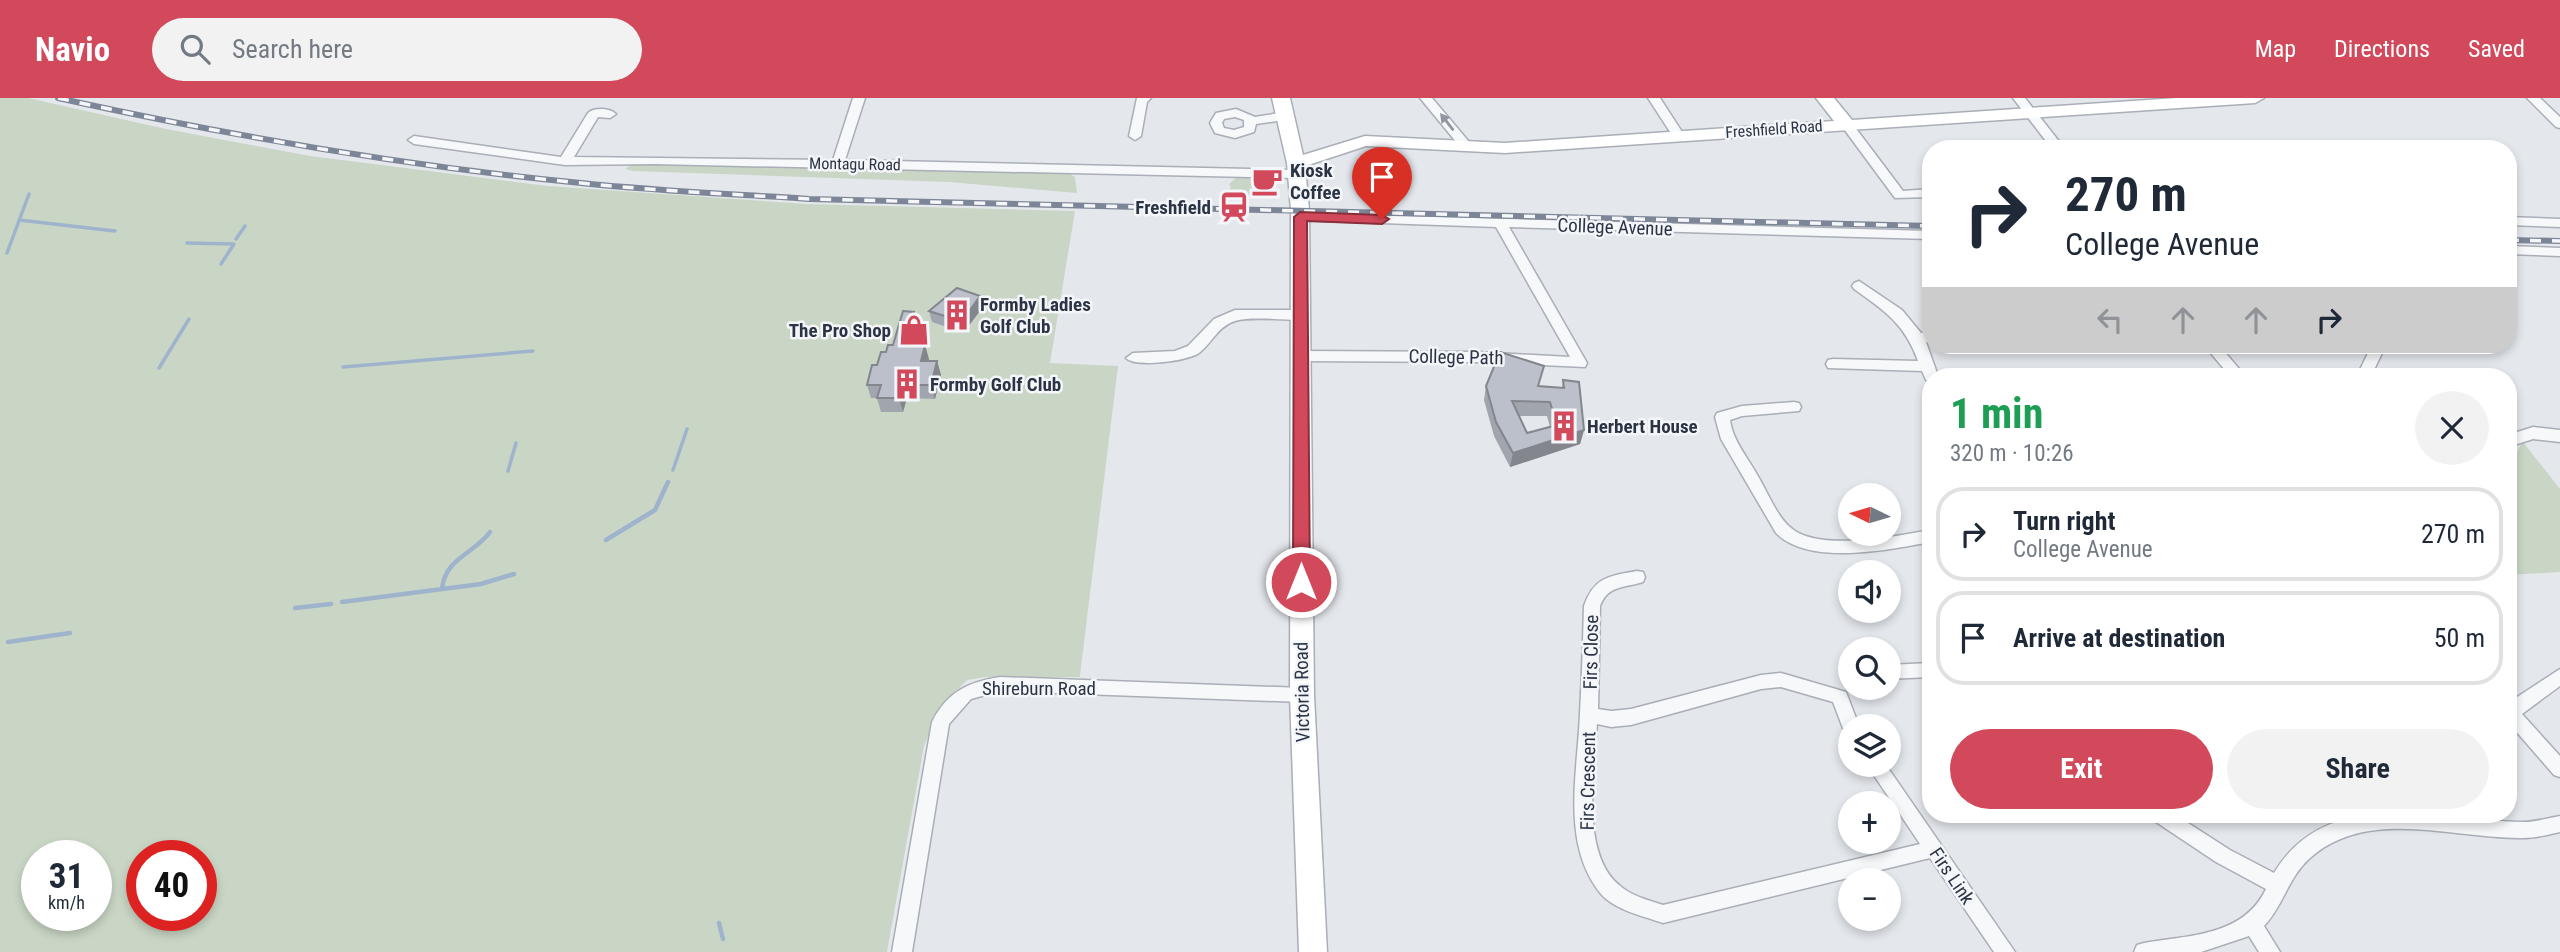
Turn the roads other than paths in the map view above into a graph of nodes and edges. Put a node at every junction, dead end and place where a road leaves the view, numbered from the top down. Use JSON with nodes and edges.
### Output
{"nodes":[{"id":1,"x":859,"y":98,"type":"edge"},
{"id":2,"x":1145,"y":98,"type":"edge"},
{"id":3,"x":1426,"y":98,"type":"edge"},
{"id":4,"x":1654,"y":98,"type":"edge"},
{"id":5,"x":1825,"y":98,"type":"edge"},
{"id":6,"x":2019,"y":98,"type":"edge"},
{"id":7,"x":2255,"y":98,"type":"edge"},
{"id":8,"x":2533,"y":98,"type":"edge"},
{"id":9,"x":1283,"y":107,"type":"edge"},
{"id":10,"x":2031,"y":113,"type":"junction"},
{"id":11,"x":610,"y":114,"type":"dead end"},
{"id":12,"x":1252,"y":121,"type":"dead end"},
{"id":13,"x":2560,"y":124,"type":"edge"},
{"id":14,"x":1847,"y":125,"type":"junction"},
{"id":15,"x":1678,"y":135,"type":"junction"},
{"id":16,"x":1135,"y":136,"type":"dead end"},
{"id":17,"x":414,"y":139,"type":"dead end"},
{"id":18,"x":2052,"y":140,"type":"edge"},
{"id":19,"x":1466,"y":146,"type":"junction"},
{"id":20,"x":565,"y":161,"type":"junction"},
{"id":21,"x":838,"y":163,"type":"junction"},
{"id":22,"x":1296,"y":169,"type":"junction"},
{"id":23,"x":1922,"y":194,"type":"edge"},
{"id":24,"x":1300,"y":217,"type":"junction"},
{"id":25,"x":2517,"y":221,"type":"edge"},
{"id":26,"x":2560,"y":223,"type":"edge"},
{"id":27,"x":1501,"y":224,"type":"junction"},
{"id":28,"x":1922,"y":235,"type":"edge"},
{"id":29,"x":2517,"y":250,"type":"edge"},
{"id":30,"x":2560,"y":252,"type":"edge"},
{"id":31,"x":1859,"y":286,"type":"dead end"},
{"id":32,"x":1300,"y":315,"type":"junction"},
{"id":33,"x":1922,"y":336,"type":"edge"},
{"id":34,"x":2219,"y":354,"type":"edge"},
{"id":35,"x":1300,"y":356,"type":"junction"},
{"id":36,"x":1133,"y":358,"type":"dead end"},
{"id":37,"x":1833,"y":363,"type":"dead end"},
{"id":38,"x":2231,"y":368,"type":"edge"},
{"id":39,"x":1922,"y":370,"type":"edge"},
{"id":40,"x":1794,"y":407,"type":"dead end"},
{"id":41,"x":2560,"y":436,"type":"edge"},
{"id":42,"x":2517,"y":438,"type":"edge"},
{"id":43,"x":1922,"y":537,"type":"edge"},
{"id":44,"x":1637,"y":577,"type":"dead end"},
{"id":45,"x":1922,"y":671,"type":"edge"},
{"id":46,"x":1901,"y":672,"type":"edge"},
{"id":47,"x":2560,"y":676,"type":"edge"},
{"id":48,"x":1838,"y":691,"type":"edge"},
{"id":49,"x":1302,"y":695,"type":"junction"},
{"id":50,"x":2517,"y":706,"type":"edge"},
{"id":51,"x":1590,"y":715,"type":"junction"},
{"id":52,"x":2517,"y":720,"type":"edge"},
{"id":53,"x":2560,"y":769,"type":"edge"},
{"id":54,"x":1884,"y":777,"type":"edge"},
{"id":55,"x":2173,"y":823,"type":"edge"},
{"id":56,"x":2369,"y":823,"type":"edge"},
{"id":57,"x":2411,"y":823,"type":"edge"},
{"id":58,"x":2560,"y":824,"type":"edge"},
{"id":59,"x":1933,"y":849,"type":"junction"},
{"id":60,"x":2277,"y":885,"type":"junction"},
{"id":61,"x":2252,"y":924,"type":"junction"},
{"id":62,"x":902,"y":952,"type":"edge"},
{"id":63,"x":1313,"y":952,"type":"edge"},
{"id":64,"x":2005,"y":952,"type":"edge"},
{"id":65,"x":2144,"y":952,"type":"edge"},
{"id":66,"x":2270,"y":952,"type":"edge"}],
"edges":[{"from":1,"to":21,"type":"street"},
{"from":2,"to":16,"type":"street"},
{"from":19,"to":3,"type":"street","one_way":true},
{"from":4,"to":15,"type":"street"},
{"from":5,"to":14,"type":"street"},
{"from":6,"to":10,"type":"street"},
{"from":7,"to":10,"type":"street","name":"Freshfield Road"},
{"from":8,"to":13,"type":"street"},
{"from":9,"to":12,"type":"street"},
{"from":9,"to":22,"type":"street","name":"Victoria Road"},
{"from":10,"to":14,"type":"street","name":"Freshfield Road"},
{"from":10,"to":18,"type":"street"},
{"from":11,"to":20,"type":"street"},
{"from":14,"to":15,"type":"street","name":"Freshfield Road"},
{"from":14,"to":23,"type":"street"},
{"from":15,"to":19,"type":"street","name":"Freshfield Road"},
{"from":17,"to":20,"type":"street","name":"Montagu Road"},
{"from":19,"to":22,"type":"street","name":"Freshfield Road"},
{"from":20,"to":21,"type":"street","name":"Montagu Road"},
{"from":21,"to":22,"type":"street","name":"Montagu Road"},
{"from":22,"to":24,"type":"street","name":"Victoria Road"},
{"from":24,"to":27,"type":"street","name":"College Avenue"},
{"from":24,"to":32,"type":"street","name":"Victoria Road"},
{"from":25,"to":26,"type":"street"},
{"from":27,"to":28,"type":"street","name":"College Avenue"},
{"from":27,"to":35,"type":"street","name":"College Path"},
{"from":29,"to":30,"type":"street"},
{"from":31,"to":33,"type":"street"},
{"from":32,"to":35,"type":"street","name":"Victoria Road"},
{"from":32,"to":36,"type":"street"},
{"from":34,"to":38,"type":"street"},
{"from":35,"to":49,"type":"street","name":"Victoria Road"},
{"from":37,"to":39,"type":"street"},
{"from":40,"to":43,"type":"street"},
{"from":41,"to":42,"type":"street"},
{"from":44,"to":51,"type":"street","name":"Firs Close"},
{"from":45,"to":46,"type":"street"},
{"from":47,"to":50,"type":"street"},
{"from":48,"to":51,"type":"street","name":"Firs Crescent"},
{"from":49,"to":62,"type":"street","name":"Shireburn Road"},
{"from":49,"to":63,"type":"street","name":"Victoria Road"},
{"from":51,"to":59,"type":"street","name":"Firs Crescent"},
{"from":52,"to":53,"type":"street"},
{"from":54,"to":59,"type":"street","name":"Firs Link"},
{"from":55,"to":60,"type":"street"},
{"from":56,"to":60,"type":"street"},
{"from":57,"to":58,"type":"street"},
{"from":59,"to":64,"type":"street","name":"Firs Link"},
{"from":60,"to":61,"type":"street"},
{"from":61,"to":65,"type":"street"},
{"from":61,"to":66,"type":"street"}]}
